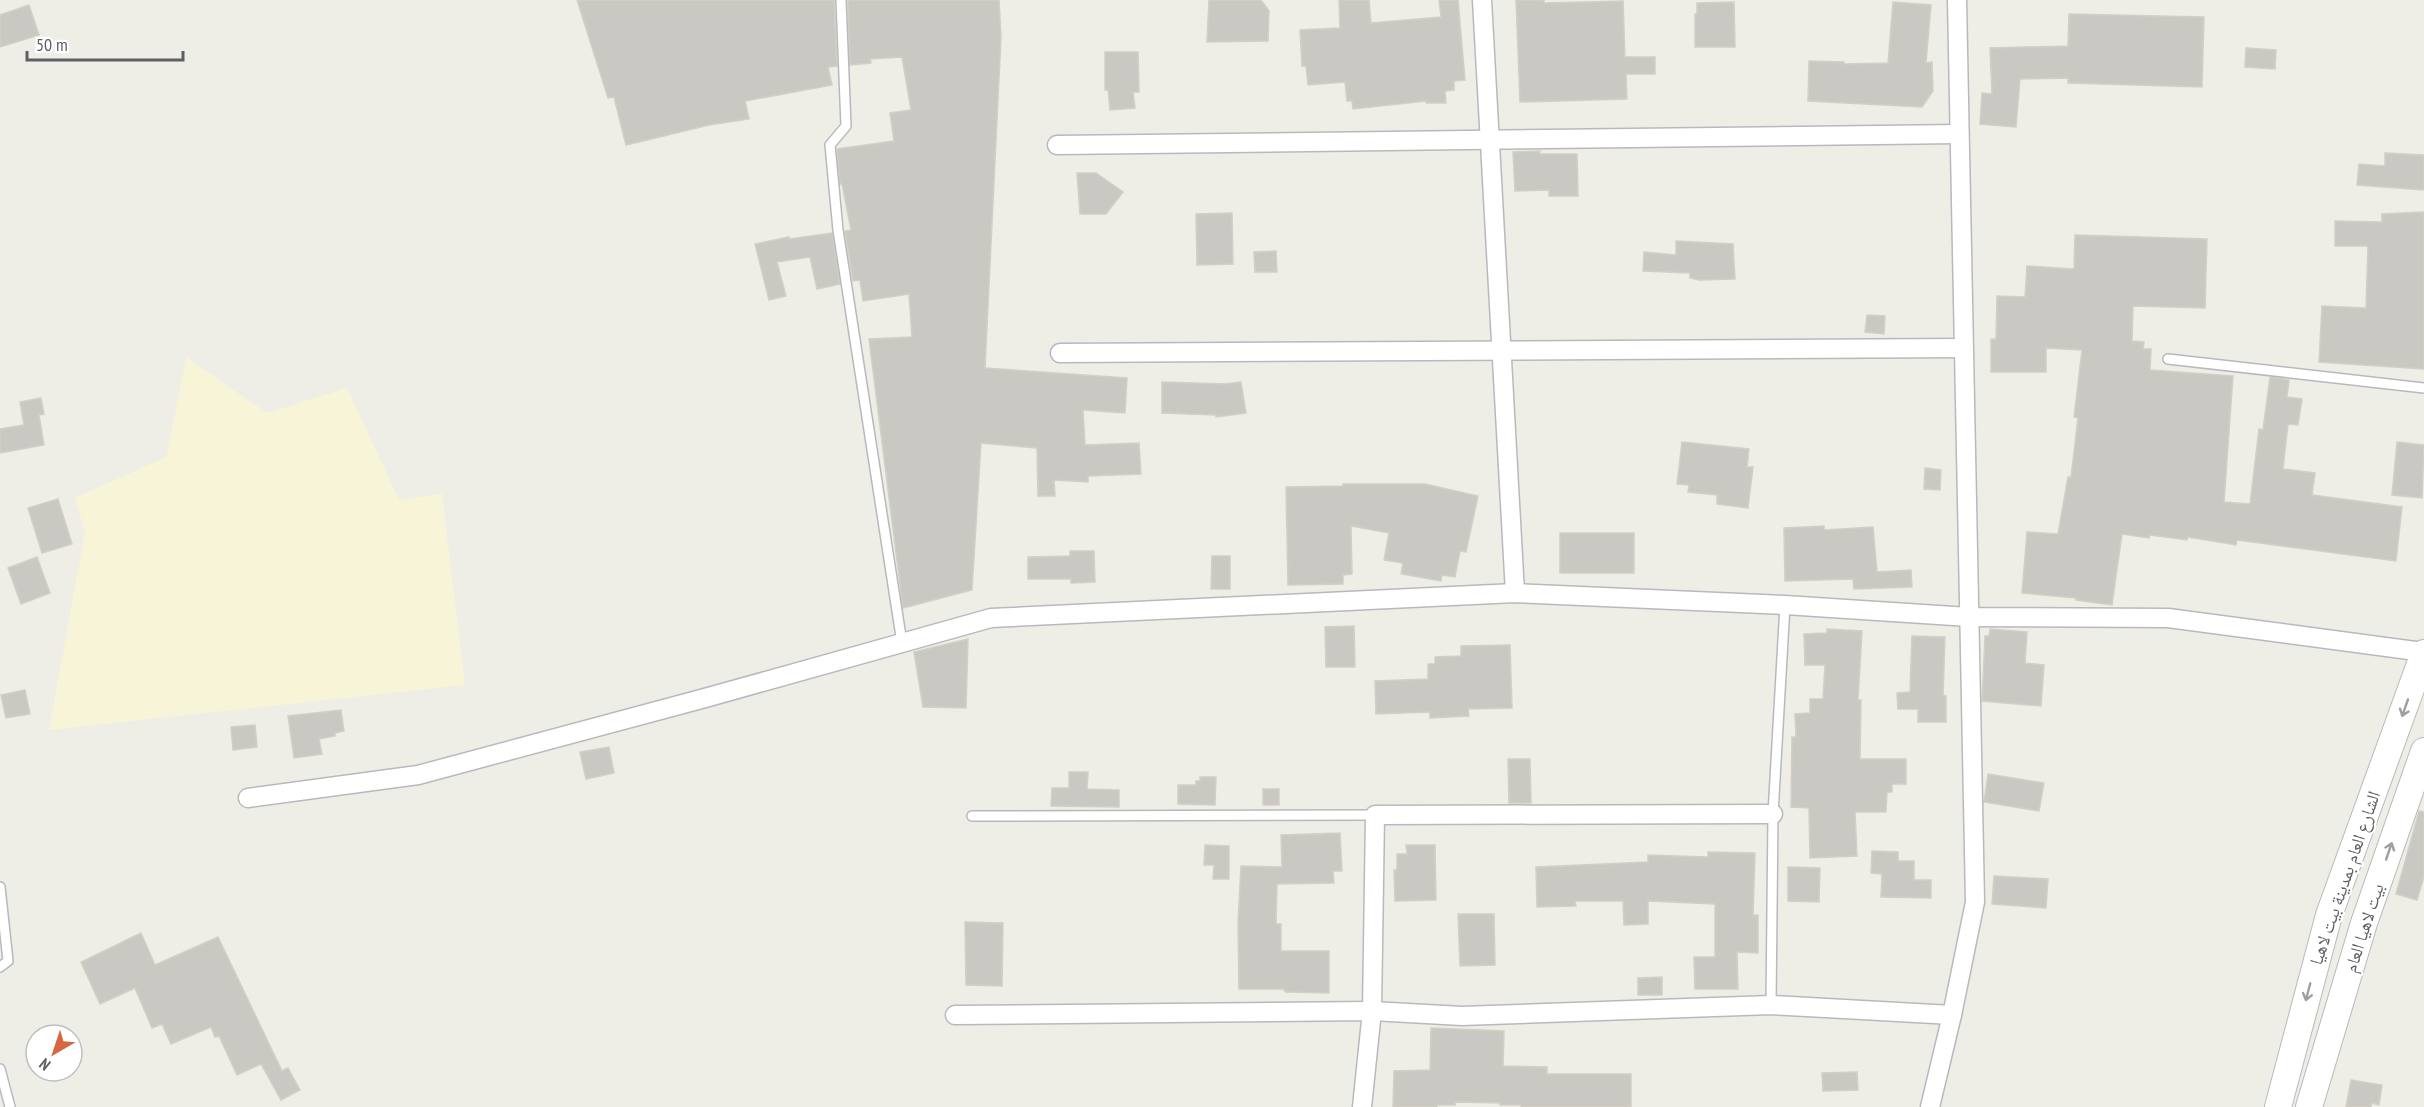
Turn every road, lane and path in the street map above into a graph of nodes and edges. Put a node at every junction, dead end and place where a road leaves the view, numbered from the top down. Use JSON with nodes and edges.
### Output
{"nodes":[{"id":1,"x":841,"y":0,"type":"edge"},
{"id":2,"x":1482,"y":0,"type":"edge"},
{"id":3,"x":1957,"y":0,"type":"edge"},
{"id":4,"x":1959,"y":134,"type":"junction"},
{"id":5,"x":1488,"y":140,"type":"junction"},
{"id":6,"x":1058,"y":145,"type":"dead end"},
{"id":7,"x":1963,"y":348,"type":"junction"},
{"id":8,"x":1501,"y":350,"type":"junction"},
{"id":9,"x":1060,"y":353,"type":"dead end"},
{"id":10,"x":2168,"y":359,"type":"dead end"},
{"id":11,"x":2424,"y":388,"type":"edge"},
{"id":12,"x":1515,"y":593,"type":"junction"},
{"id":13,"x":1785,"y":605,"type":"junction"},
{"id":14,"x":1969,"y":617,"type":"junction"},
{"id":15,"x":902,"y":643,"type":"junction"},
{"id":16,"x":2424,"y":652,"type":"edge"},
{"id":17,"x":2423,"y":760,"type":"edge"},
{"id":18,"x":248,"y":798,"type":"dead end"},
{"id":19,"x":1773,"y":814,"type":"junction"},
{"id":20,"x":1375,"y":815,"type":"junction"},
{"id":21,"x":972,"y":816,"type":"dead end"},
{"id":22,"x":0,"y":887,"type":"edge"},
{"id":23,"x":0,"y":967,"type":"edge"},
{"id":24,"x":1771,"y":1005,"type":"junction"},
{"id":25,"x":1372,"y":1011,"type":"junction"},
{"id":26,"x":955,"y":1015,"type":"dead end"},
{"id":27,"x":1952,"y":1015,"type":"junction"},
{"id":28,"x":0,"y":1069,"type":"edge"},
{"id":29,"x":10,"y":1107,"type":"edge"},
{"id":30,"x":1362,"y":1107,"type":"edge"},
{"id":31,"x":1930,"y":1107,"type":"edge"},
{"id":32,"x":2278,"y":1107,"type":"edge"},
{"id":33,"x":2309,"y":1107,"type":"edge"}],
"edges":[{"from":1,"to":15,"type":"lane"},
{"from":2,"to":5,"type":"street"},
{"from":3,"to":4,"type":"street"},
{"from":4,"to":5,"type":"street"},
{"from":4,"to":7,"type":"street"},
{"from":5,"to":6,"type":"street"},
{"from":5,"to":8,"type":"street"},
{"from":7,"to":8,"type":"street"},
{"from":7,"to":14,"type":"street"},
{"from":8,"to":9,"type":"street"},
{"from":8,"to":12,"type":"street"},
{"from":10,"to":11,"type":"lane"},
{"from":12,"to":13,"type":"street"},
{"from":12,"to":15,"type":"street"},
{"from":13,"to":14,"type":"street"},
{"from":13,"to":19,"type":"lane"},
{"from":14,"to":16,"type":"street"},
{"from":14,"to":27,"type":"street"},
{"from":15,"to":18,"type":"street"},
{"from":16,"to":32,"type":"main road","name":"الشارع العام بمدينة بيت لاهيا","one_way":true},
{"from":33,"to":17,"type":"main road","name":"بيت لاهيا العام","one_way":true},
{"from":19,"to":20,"type":"street"},
{"from":19,"to":24,"type":"lane"},
{"from":20,"to":21,"type":"lane"},
{"from":20,"to":25,"type":"street"},
{"from":22,"to":23,"type":"lane"},
{"from":24,"to":25,"type":"street"},
{"from":24,"to":27,"type":"street"},
{"from":25,"to":26,"type":"street"},
{"from":25,"to":30,"type":"street"},
{"from":27,"to":31,"type":"street"},
{"from":28,"to":29,"type":"lane"}]}
